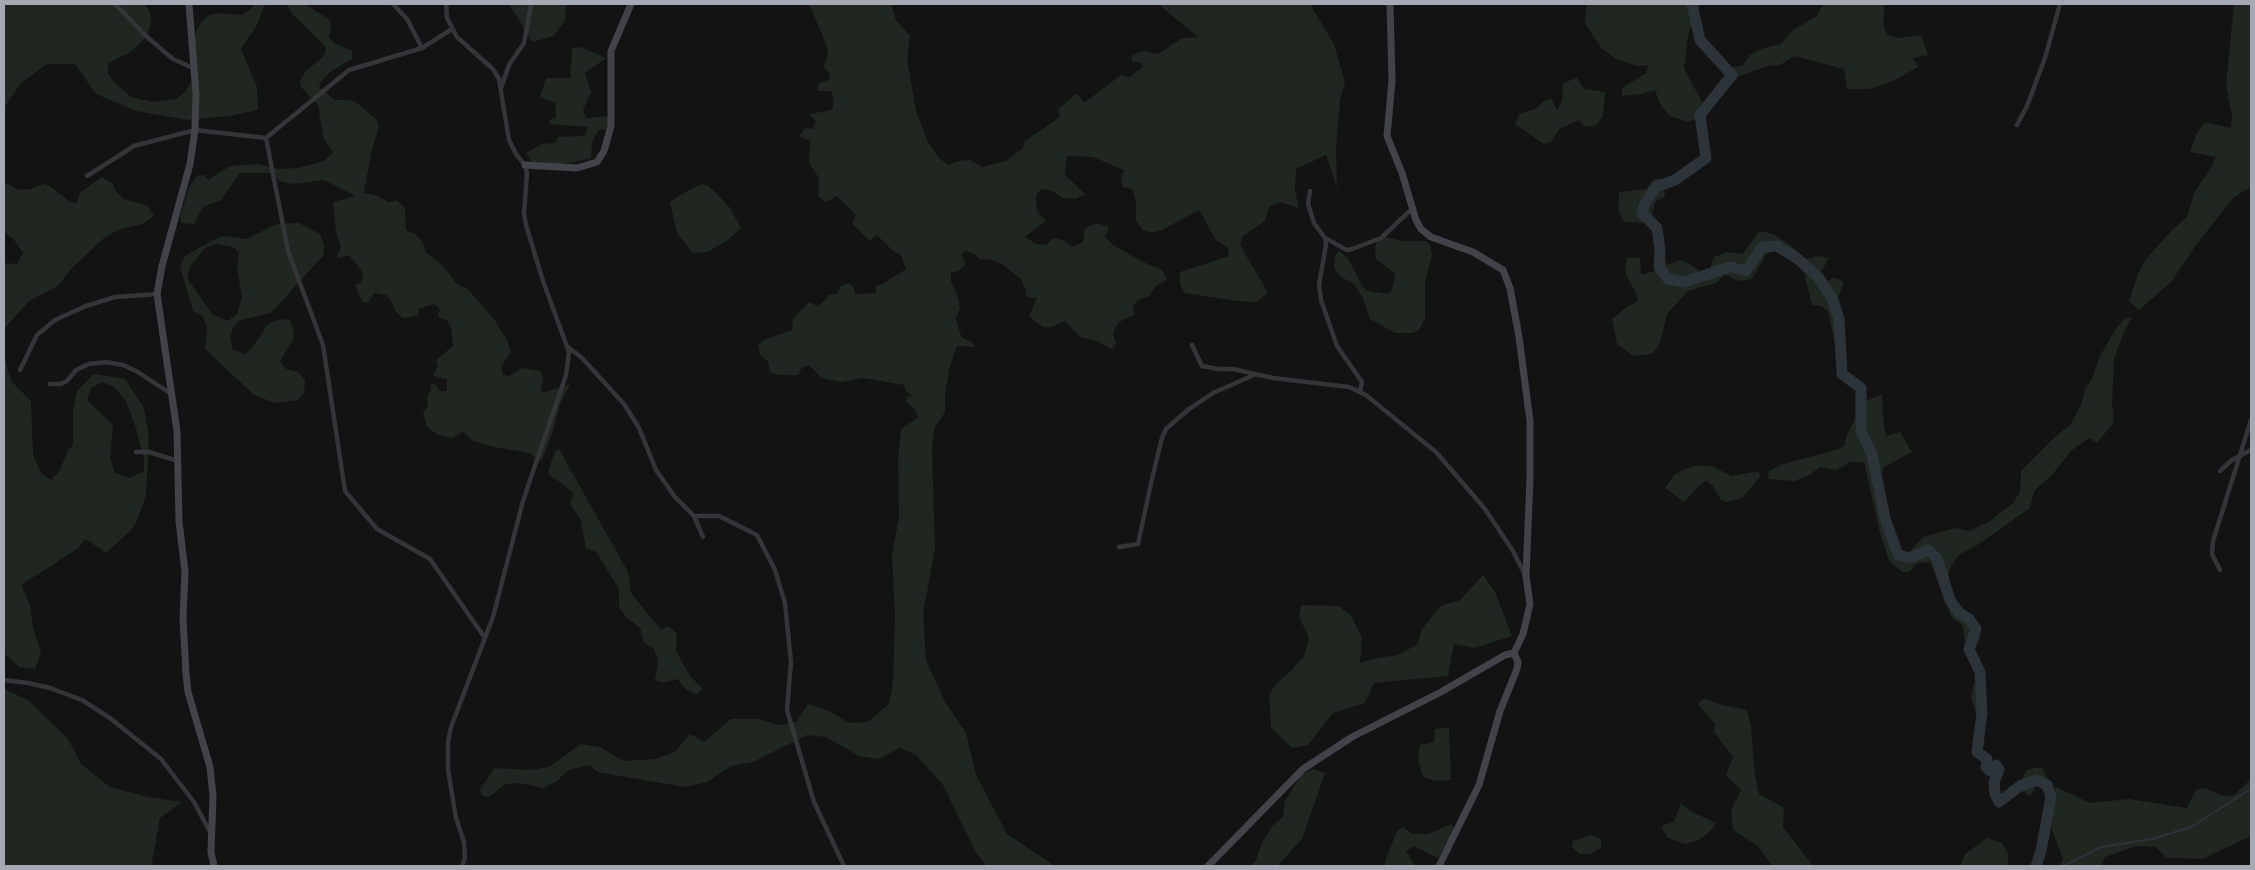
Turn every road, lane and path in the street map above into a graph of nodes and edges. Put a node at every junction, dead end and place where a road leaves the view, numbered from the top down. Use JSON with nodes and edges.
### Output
{"nodes":[{"id":1,"x":115,"y":4,"type":"edge"},
{"id":2,"x":189,"y":4,"type":"edge"},
{"id":3,"x":393,"y":4,"type":"edge"},
{"id":4,"x":446,"y":4,"type":"edge"},
{"id":5,"x":531,"y":4,"type":"edge"},
{"id":6,"x":631,"y":4,"type":"edge"},
{"id":7,"x":1390,"y":4,"type":"edge"},
{"id":8,"x":2060,"y":4,"type":"edge"},
{"id":9,"x":452,"y":29,"type":"junction"},
{"id":10,"x":422,"y":48,"type":"junction"},
{"id":11,"x":195,"y":69,"type":"junction"},
{"id":12,"x":500,"y":89,"type":"junction"},
{"id":13,"x":2017,"y":125,"type":"dead end"},
{"id":14,"x":195,"y":130,"type":"junction"},
{"id":15,"x":266,"y":138,"type":"junction"},
{"id":16,"x":525,"y":165,"type":"junction"},
{"id":17,"x":87,"y":176,"type":"dead end"},
{"id":18,"x":1310,"y":191,"type":"dead end"},
{"id":19,"x":1413,"y":208,"type":"junction"},
{"id":20,"x":1325,"y":238,"type":"junction"},
{"id":21,"x":157,"y":294,"type":"junction"},
{"id":22,"x":1192,"y":345,"type":"dead end"},
{"id":23,"x":568,"y":346,"type":"junction"},
{"id":24,"x":20,"y":370,"type":"dead end"},
{"id":25,"x":1255,"y":374,"type":"junction"},
{"id":26,"x":50,"y":384,"type":"dead end"},
{"id":27,"x":1360,"y":391,"type":"junction"},
{"id":28,"x":172,"y":395,"type":"junction"},
{"id":29,"x":2251,"y":420,"type":"edge"},
{"id":30,"x":2251,"y":450,"type":"edge"},
{"id":31,"x":136,"y":452,"type":"dead end"},
{"id":32,"x":2239,"y":456,"type":"junction"},
{"id":33,"x":178,"y":461,"type":"junction"},
{"id":34,"x":2220,"y":471,"type":"dead end"},
{"id":35,"x":694,"y":516,"type":"junction"},
{"id":36,"x":703,"y":537,"type":"dead end"},
{"id":37,"x":1119,"y":547,"type":"dead end"},
{"id":38,"x":2220,"y":570,"type":"dead end"},
{"id":39,"x":1526,"y":576,"type":"junction"},
{"id":40,"x":485,"y":638,"type":"junction"},
{"id":41,"x":1514,"y":653,"type":"junction"},
{"id":42,"x":4,"y":680,"type":"edge"},
{"id":43,"x":211,"y":834,"type":"junction"},
{"id":44,"x":214,"y":866,"type":"edge"},
{"id":45,"x":462,"y":866,"type":"edge"},
{"id":46,"x":844,"y":866,"type":"edge"},
{"id":47,"x":1208,"y":866,"type":"edge"},
{"id":48,"x":1439,"y":866,"type":"edge"}],
"edges":[{"from":1,"to":11,"type":"street"},
{"from":2,"to":11,"type":"street"},
{"from":3,"to":10,"type":"street"},
{"from":4,"to":9,"type":"street"},
{"from":5,"to":12,"type":"street"},
{"from":6,"to":16,"type":"street"},
{"from":7,"to":19,"type":"street"},
{"from":8,"to":13,"type":"street"},
{"from":9,"to":10,"type":"street"},
{"from":9,"to":12,"type":"street"},
{"from":10,"to":15,"type":"street"},
{"from":11,"to":14,"type":"street"},
{"from":12,"to":16,"type":"street"},
{"from":14,"to":15,"type":"street"},
{"from":14,"to":17,"type":"street"},
{"from":14,"to":21,"type":"street"},
{"from":15,"to":40,"type":"street"},
{"from":16,"to":23,"type":"street"},
{"from":18,"to":20,"type":"street"},
{"from":19,"to":20,"type":"street"},
{"from":19,"to":39,"type":"street"},
{"from":20,"to":27,"type":"street"},
{"from":21,"to":24,"type":"street"},
{"from":21,"to":28,"type":"street"},
{"from":22,"to":25,"type":"street"},
{"from":23,"to":35,"type":"street"},
{"from":23,"to":40,"type":"street"},
{"from":25,"to":27,"type":"street"},
{"from":25,"to":37,"type":"street"},
{"from":26,"to":28,"type":"street"},
{"from":27,"to":39,"type":"street"},
{"from":28,"to":33,"type":"street"},
{"from":29,"to":32,"type":"street"},
{"from":30,"to":32,"type":"street"},
{"from":31,"to":33,"type":"street"},
{"from":32,"to":34,"type":"street"},
{"from":32,"to":38,"type":"street"},
{"from":33,"to":43,"type":"street"},
{"from":35,"to":36,"type":"street"},
{"from":35,"to":46,"type":"street"},
{"from":39,"to":41,"type":"street"},
{"from":40,"to":45,"type":"street"},
{"from":41,"to":47,"type":"street"},
{"from":41,"to":48,"type":"street"},
{"from":42,"to":43,"type":"street"},
{"from":43,"to":44,"type":"street"}]}
